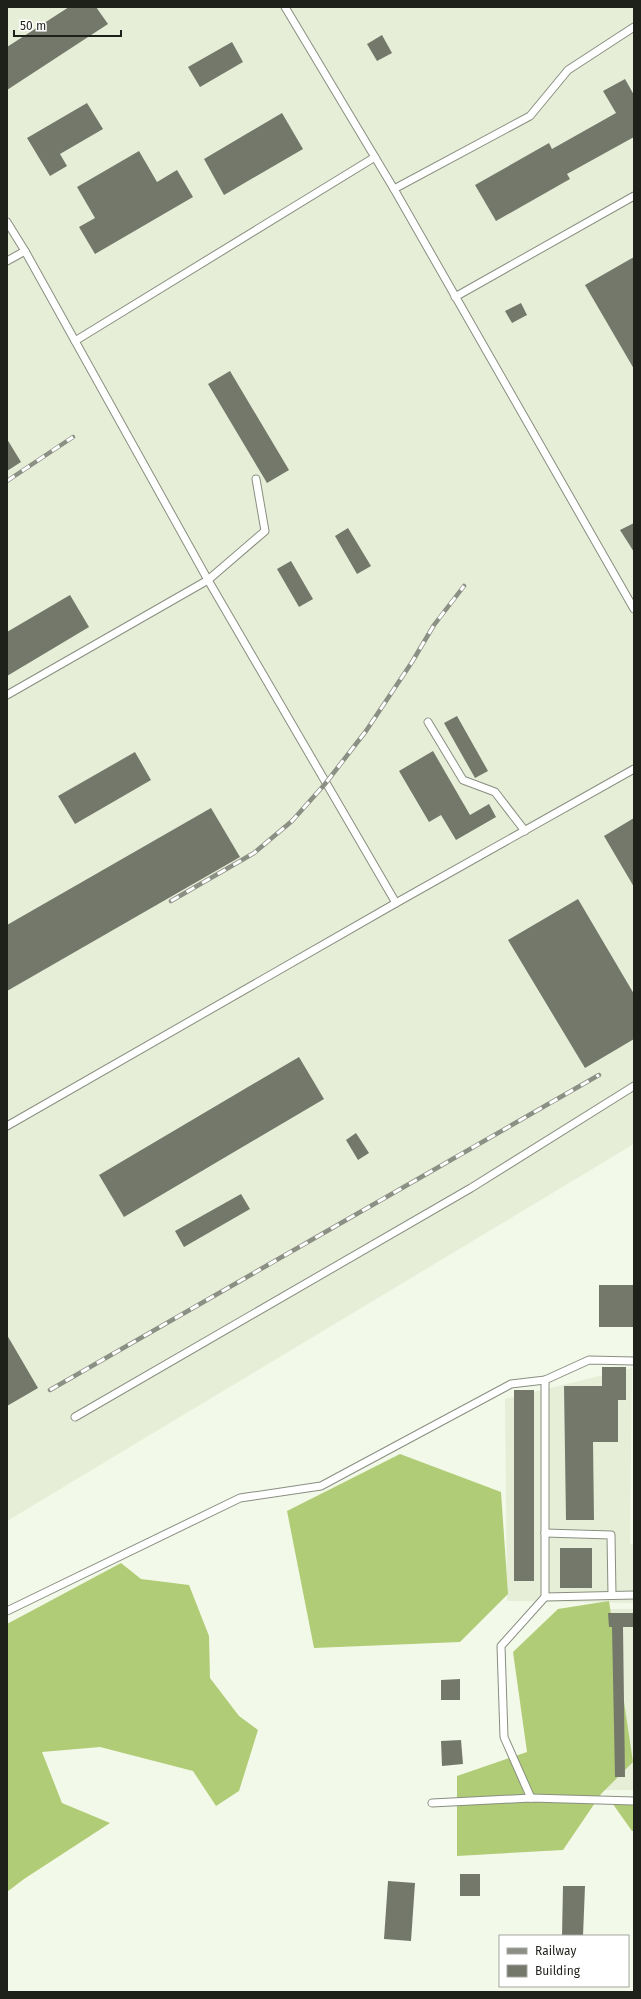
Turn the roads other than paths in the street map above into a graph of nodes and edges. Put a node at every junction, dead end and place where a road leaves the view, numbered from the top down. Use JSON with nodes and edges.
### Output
{"nodes":[{"id":1,"x":286,"y":7,"type":"edge"},
{"id":2,"x":634,"y":27,"type":"edge"},
{"id":3,"x":375,"y":157,"type":"junction"},
{"id":4,"x":394,"y":190,"type":"junction"},
{"id":5,"x":634,"y":196,"type":"edge"},
{"id":6,"x":7,"y":222,"type":"edge"},
{"id":7,"x":25,"y":251,"type":"junction"},
{"id":8,"x":7,"y":261,"type":"edge"},
{"id":9,"x":455,"y":296,"type":"junction"},
{"id":10,"x":75,"y":341,"type":"junction"},
{"id":11,"x":256,"y":479,"type":"dead end"},
{"id":12,"x":208,"y":580,"type":"junction"},
{"id":13,"x":634,"y":609,"type":"edge"},
{"id":14,"x":7,"y":695,"type":"edge"},
{"id":15,"x":428,"y":722,"type":"dead end"},
{"id":16,"x":634,"y":770,"type":"edge"},
{"id":17,"x":525,"y":831,"type":"junction"},
{"id":18,"x":396,"y":903,"type":"junction"},
{"id":19,"x":634,"y":1086,"type":"edge"},
{"id":20,"x":7,"y":1126,"type":"edge"},
{"id":21,"x":634,"y":1361,"type":"edge"},
{"id":22,"x":545,"y":1380,"type":"junction"},
{"id":23,"x":75,"y":1417,"type":"dead end"},
{"id":24,"x":545,"y":1533,"type":"junction"},
{"id":25,"x":634,"y":1595,"type":"edge"},
{"id":26,"x":612,"y":1596,"type":"junction"},
{"id":27,"x":544,"y":1597,"type":"junction"},
{"id":28,"x":7,"y":1611,"type":"edge"},
{"id":29,"x":531,"y":1798,"type":"junction"},
{"id":30,"x":634,"y":1801,"type":"edge"},
{"id":31,"x":432,"y":1803,"type":"dead end"}],
"edges":[{"from":1,"to":3,"type":"lane"},
{"from":2,"to":4,"type":"lane"},
{"from":3,"to":4,"type":"lane"},
{"from":3,"to":10,"type":"lane"},
{"from":4,"to":9,"type":"lane"},
{"from":5,"to":9,"type":"lane"},
{"from":6,"to":7,"type":"lane"},
{"from":7,"to":8,"type":"lane"},
{"from":7,"to":10,"type":"lane"},
{"from":9,"to":13,"type":"lane"},
{"from":10,"to":12,"type":"lane"},
{"from":11,"to":12,"type":"lane"},
{"from":12,"to":14,"type":"lane"},
{"from":12,"to":18,"type":"lane"},
{"from":15,"to":17,"type":"lane"},
{"from":16,"to":17,"type":"lane"},
{"from":17,"to":18,"type":"lane"},
{"from":18,"to":20,"type":"lane"},
{"from":19,"to":23,"type":"lane"},
{"from":21,"to":22,"type":"lane"},
{"from":22,"to":24,"type":"lane"},
{"from":22,"to":28,"type":"lane"},
{"from":24,"to":26,"type":"lane"},
{"from":24,"to":27,"type":"lane"},
{"from":25,"to":26,"type":"lane"},
{"from":26,"to":27,"type":"lane"},
{"from":27,"to":29,"type":"lane"},
{"from":29,"to":30,"type":"lane"},
{"from":29,"to":31,"type":"lane"}]}
